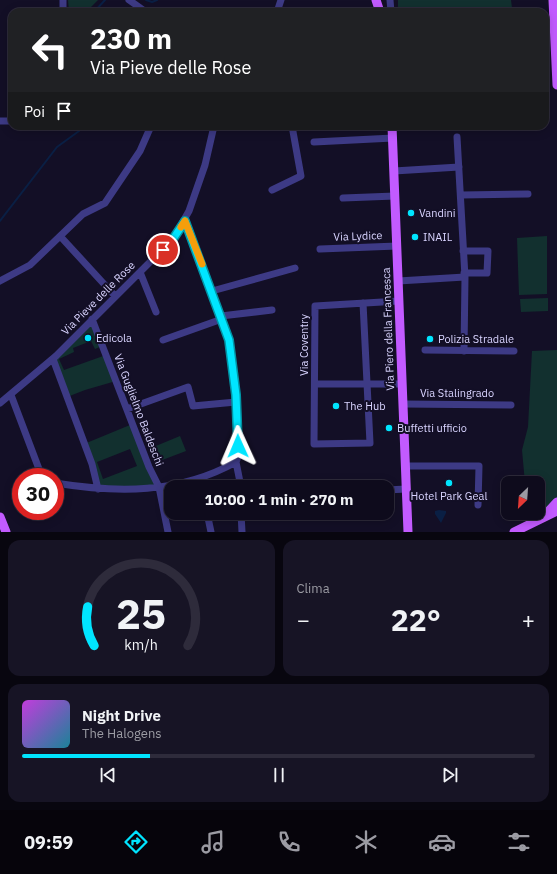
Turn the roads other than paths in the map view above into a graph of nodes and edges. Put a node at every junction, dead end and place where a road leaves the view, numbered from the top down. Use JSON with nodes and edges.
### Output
{"nodes":[{"id":1,"x":129,"y":0,"type":"edge"},
{"id":2,"x":553,"y":0,"type":"edge"},
{"id":3,"x":140,"y":8,"type":"edge"},
{"id":4,"x":557,"y":85,"type":"edge"},
{"id":5,"x":149,"y":130,"type":"edge"},
{"id":6,"x":214,"y":130,"type":"edge"},
{"id":7,"x":293,"y":130,"type":"edge"},
{"id":8,"x":392,"y":130,"type":"edge"},
{"id":9,"x":457,"y":137,"type":"dead end"},
{"id":10,"x":393,"y":138,"type":"junction"},
{"id":11,"x":314,"y":142,"type":"dead end"},
{"id":12,"x":459,"y":167,"type":"junction"},
{"id":13,"x":394,"y":172,"type":"junction"},
{"id":14,"x":272,"y":190,"type":"dead end"},
{"id":15,"x":528,"y":194,"type":"dead end"},
{"id":16,"x":461,"y":195,"type":"junction"},
{"id":17,"x":395,"y":196,"type":"junction"},
{"id":18,"x":343,"y":198,"type":"dead end"},
{"id":19,"x":185,"y":221,"type":"junction"},
{"id":20,"x":60,"y":236,"type":"junction"},
{"id":21,"x":397,"y":246,"type":"junction"},
{"id":22,"x":320,"y":249,"type":"dead end"},
{"id":23,"x":463,"y":251,"type":"junction"},
{"id":24,"x":295,"y":268,"type":"dead end"},
{"id":25,"x":140,"y":272,"type":"junction"},
{"id":26,"x":465,"y":275,"type":"junction"},
{"id":27,"x":0,"y":281,"type":"edge"},
{"id":28,"x":398,"y":281,"type":"junction"},
{"id":29,"x":212,"y":291,"type":"junction"},
{"id":30,"x":115,"y":296,"type":"junction"},
{"id":31,"x":399,"y":301,"type":"junction"},
{"id":32,"x":363,"y":303,"type":"junction"},
{"id":33,"x":272,"y":310,"type":"dead end"},
{"id":34,"x":156,"y":312,"type":"dead end"},
{"id":35,"x":221,"y":318,"type":"junction"},
{"id":36,"x":92,"y":319,"type":"junction"},
{"id":37,"x":163,"y":340,"type":"dead end"},
{"id":38,"x":425,"y":350,"type":"dead end"},
{"id":39,"x":464,"y":351,"type":"junction"},
{"id":40,"x":514,"y":351,"type":"dead end"},
{"id":41,"x":53,"y":358,"type":"junction"},
{"id":42,"x":315,"y":384,"type":"junction"},
{"id":43,"x":366,"y":384,"type":"junction"},
{"id":44,"x":402,"y":384,"type":"junction"},
{"id":45,"x":11,"y":395,"type":"junction"},
{"id":46,"x":236,"y":402,"type":"junction"},
{"id":47,"x":0,"y":404,"type":"edge"},
{"id":48,"x":403,"y":404,"type":"junction"},
{"id":49,"x":511,"y":405,"type":"dead end"},
{"id":50,"x":127,"y":409,"type":"junction"},
{"id":51,"x":236,"y":462,"type":"junction"},
{"id":52,"x":405,"y":466,"type":"junction"},
{"id":53,"x":39,"y":468,"type":"edge"},
{"id":54,"x":199,"y":479,"type":"joint"},
{"id":55,"x":239,"y":480,"type":"edge"},
{"id":56,"x":64,"y":484,"type":"edge"},
{"id":57,"x":159,"y":487,"type":"junction"},
{"id":58,"x":406,"y":489,"type":"junction"},
{"id":59,"x":98,"y":490,"type":"junction"},
{"id":60,"x":394,"y":490,"type":"edge"},
{"id":61,"x":557,"y":502,"type":"edge"},
{"id":62,"x":478,"y":505,"type":"dead end"},
{"id":63,"x":557,"y":511,"type":"edge"},
{"id":64,"x":545,"y":515,"type":"joint"},
{"id":65,"x":0,"y":517,"type":"edge"},
{"id":66,"x":208,"y":520,"type":"edge"},
{"id":67,"x":241,"y":520,"type":"edge"},
{"id":68,"x":537,"y":520,"type":"edge"},
{"id":69,"x":6,"y":532,"type":"edge"},
{"id":70,"x":168,"y":532,"type":"edge"},
{"id":71,"x":211,"y":532,"type":"edge"},
{"id":72,"x":242,"y":532,"type":"edge"},
{"id":73,"x":408,"y":532,"type":"edge"},
{"id":74,"x":514,"y":532,"type":"edge"}],
"edges":[{"from":1,"to":3,"type":"street"},
{"from":2,"to":4,"type":"main road"},
{"from":5,"to":20,"type":"street"},
{"from":6,"to":19,"type":"street","name":"Via Pieve delle Rose"},
{"from":7,"to":14,"type":"street"},
{"from":8,"to":10,"type":"main road","name":"Via Piero della Francesca"},
{"from":9,"to":12,"type":"street"},
{"from":10,"to":11,"type":"street"},
{"from":10,"to":13,"type":"main road","name":"Via Piero della Francesca"},
{"from":12,"to":13,"type":"street"},
{"from":12,"to":16,"type":"street"},
{"from":13,"to":17,"type":"main road","name":"Via Piero della Francesca"},
{"from":15,"to":16,"type":"street"},
{"from":16,"to":23,"type":"street"},
{"from":17,"to":18,"type":"street"},
{"from":17,"to":21,"type":"main road","name":"Via Piero della Francesca"},
{"from":19,"to":25,"type":"street","name":"Via Pieve delle Rose"},
{"from":19,"to":29,"type":"street"},
{"from":20,"to":27,"type":"street"},
{"from":20,"to":30,"type":"street"},
{"from":21,"to":22,"type":"street","name":"Via Lydice"},
{"from":21,"to":28,"type":"main road","name":"Via Piero della Francesca"},
{"from":23,"to":26,"type":"street"},
{"from":23,"to":26,"type":"street"},
{"from":24,"to":29,"type":"street"},
{"from":25,"to":30,"type":"street","name":"Via Pieve delle Rose"},
{"from":25,"to":34,"type":"street"},
{"from":26,"to":28,"type":"street"},
{"from":26,"to":39,"type":"street"},
{"from":28,"to":31,"type":"main road","name":"Via Piero della Francesca"},
{"from":29,"to":35,"type":"street"},
{"from":30,"to":36,"type":"street","name":"Via Pieve delle Rose"},
{"from":31,"to":32,"type":"street","name":"Via Coventry"},
{"from":31,"to":44,"type":"main road","name":"Via Piero della Francesca"},
{"from":32,"to":42,"type":"street","name":"Via Coventry"},
{"from":32,"to":43,"type":"street","name":"Via Coventry"},
{"from":33,"to":35,"type":"street"},
{"from":35,"to":37,"type":"street"},
{"from":35,"to":46,"type":"street"},
{"from":36,"to":41,"type":"street","name":"Via Pieve delle Rose"},
{"from":36,"to":50,"type":"street","name":"Via Guglielmo Baldeschi"},
{"from":38,"to":39,"type":"street"},
{"from":39,"to":40,"type":"street"},
{"from":41,"to":45,"type":"street","name":"Via Pieve delle Rose"},
{"from":41,"to":59,"type":"street"},
{"from":42,"to":43,"type":"street","name":"Via Coventry"},
{"from":42,"to":43,"type":"street","name":"Via Coventry"},
{"from":43,"to":44,"type":"street","name":"Via Coventry"},
{"from":44,"to":48,"type":"main road","name":"Via Piero della Francesca"},
{"from":45,"to":47,"type":"street","name":"Via Pieve delle Rose"},
{"from":45,"to":53,"type":"street"},
{"from":46,"to":50,"type":"street"},
{"from":46,"to":51,"type":"street"},
{"from":48,"to":49,"type":"street","name":"Via Stalingrado"},
{"from":48,"to":52,"type":"main road","name":"Via Piero della Francesca"},
{"from":50,"to":57,"type":"street","name":"Via Guglielmo Baldeschi"},
{"from":51,"to":54,"type":"street"},
{"from":51,"to":55,"type":"street"},
{"from":52,"to":58,"type":"main road","name":"Via Piero della Francesca"},
{"from":52,"to":62,"type":"street"},
{"from":54,"to":57,"type":"street"},
{"from":56,"to":59,"type":"street"},
{"from":57,"to":59,"type":"street"},
{"from":57,"to":70,"type":"street","name":"Via Guglielmo Baldeschi"},
{"from":58,"to":60,"type":"street"},
{"from":58,"to":73,"type":"main road","name":"Via Piero della Francesca"},
{"from":61,"to":64,"type":"main road"},
{"from":63,"to":64,"type":"main road"},
{"from":65,"to":69,"type":"main road"},
{"from":66,"to":71,"type":"street"},
{"from":67,"to":72,"type":"street"},
{"from":68,"to":74,"type":"main road"}]}
